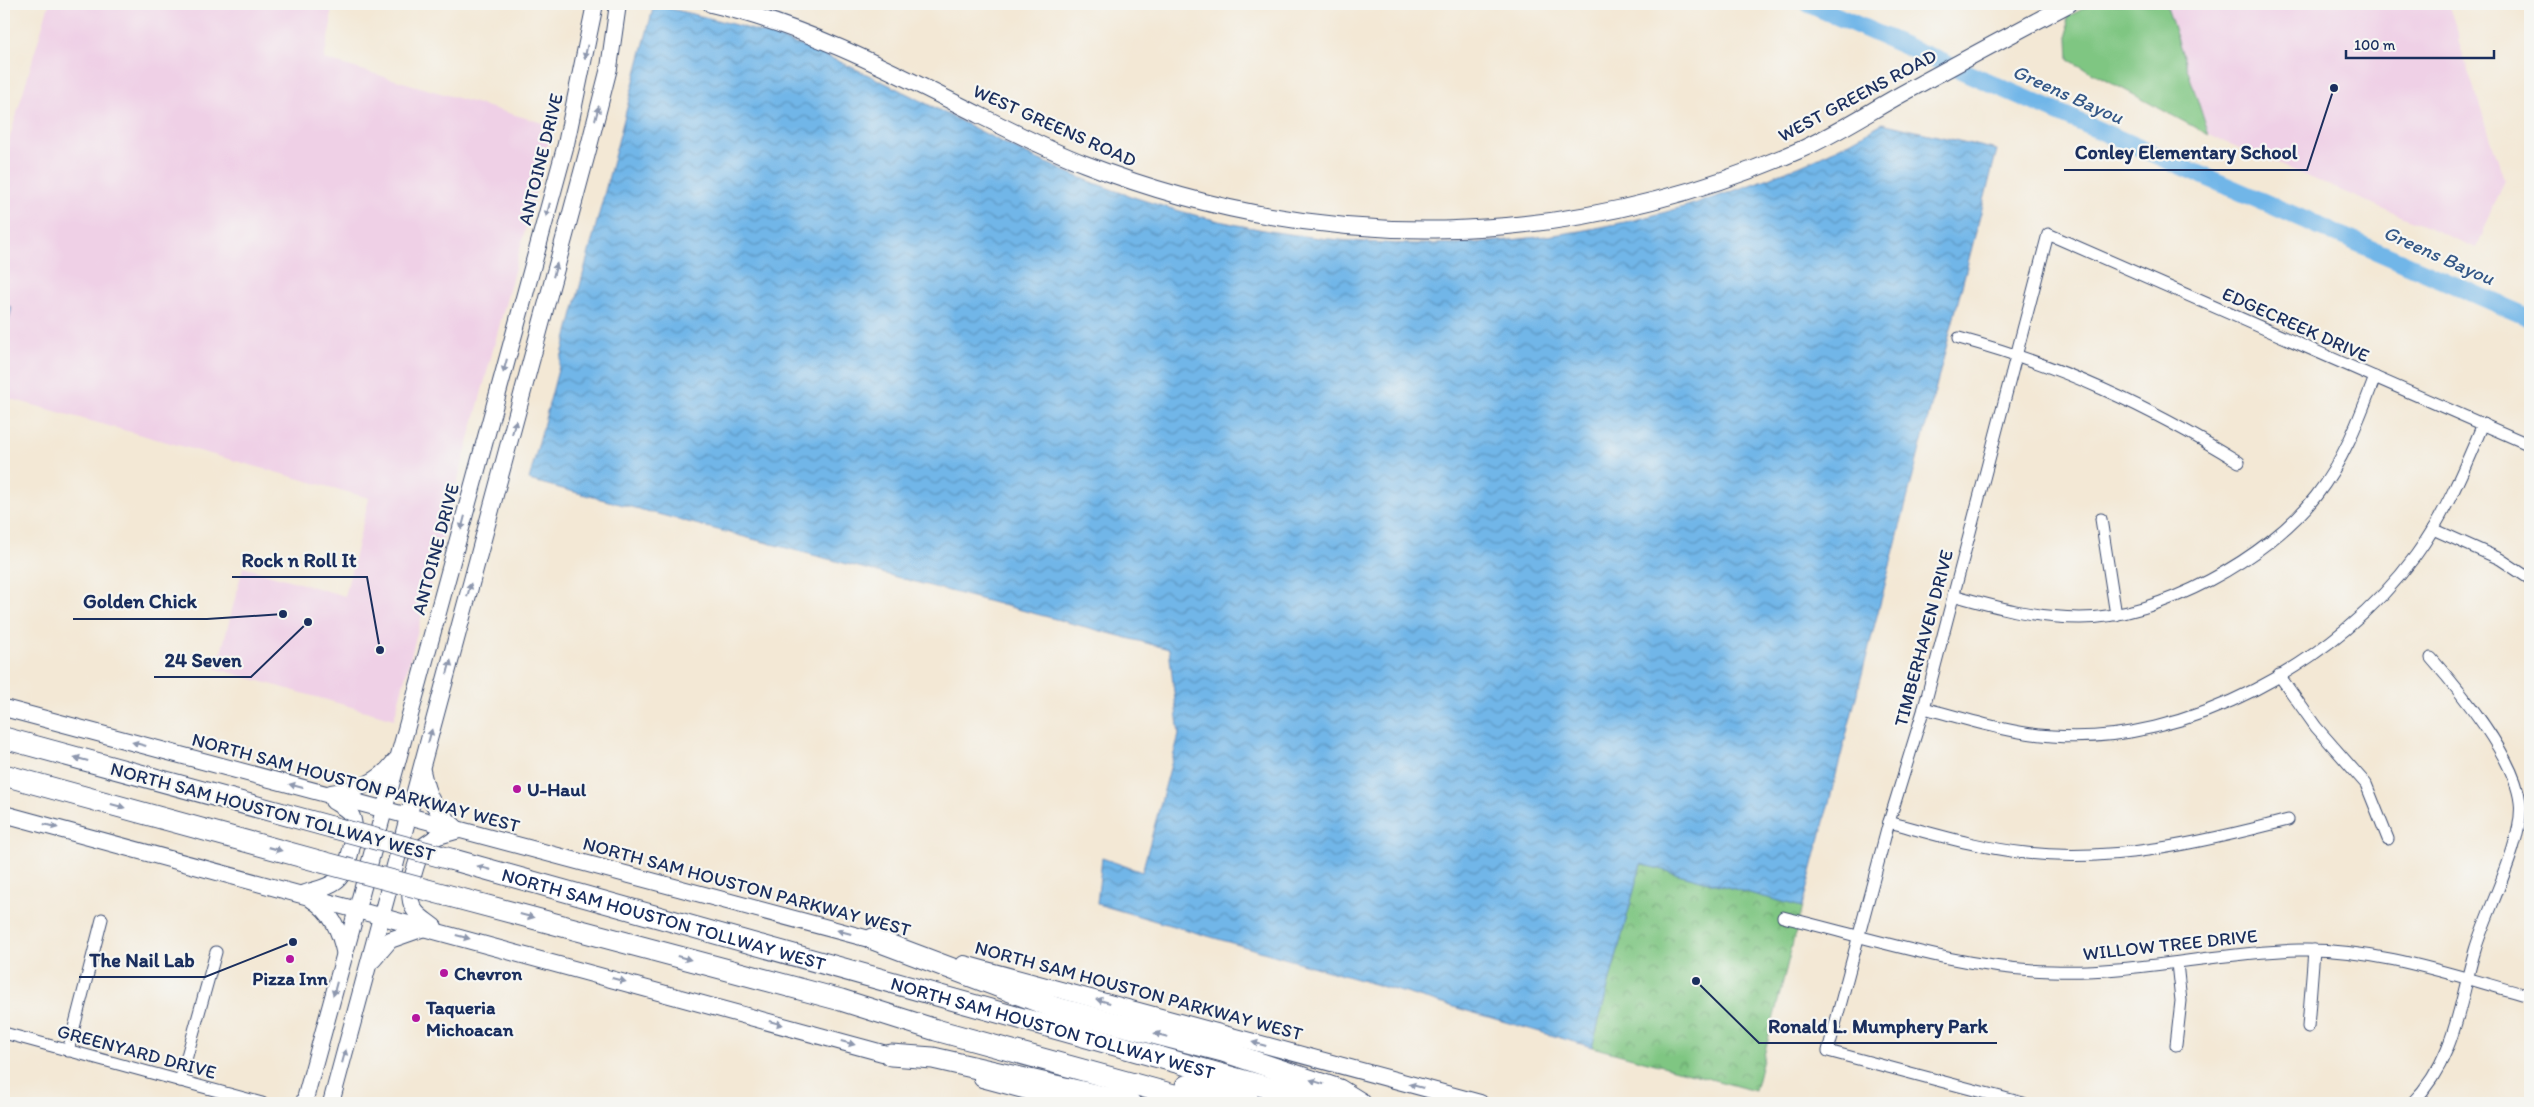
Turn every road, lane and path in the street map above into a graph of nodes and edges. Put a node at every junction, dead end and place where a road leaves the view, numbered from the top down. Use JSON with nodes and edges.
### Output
{"nodes":[{"id":1,"x":595,"y":4,"type":"edge"},
{"id":2,"x":618,"y":4,"type":"edge"},
{"id":3,"x":711,"y":4,"type":"edge"},
{"id":4,"x":2069,"y":4,"type":"edge"},
{"id":5,"x":566,"y":144,"type":"junction"},
{"id":6,"x":588,"y":150,"type":"junction"},
{"id":7,"x":2048,"y":234,"type":"joint"},
{"id":8,"x":521,"y":308,"type":"junction"},
{"id":9,"x":544,"y":313,"type":"junction"},
{"id":10,"x":1959,"y":338,"type":"dead end"},
{"id":11,"x":2016,"y":353,"type":"junction"},
{"id":12,"x":2375,"y":377,"type":"junction"},
{"id":13,"x":2483,"y":424,"type":"junction"},
{"id":14,"x":2530,"y":445,"type":"edge"},
{"id":15,"x":2239,"y":462,"type":"dead end"},
{"id":16,"x":478,"y":468,"type":"junction"},
{"id":17,"x":501,"y":474,"type":"junction"},
{"id":18,"x":2102,"y":518,"type":"dead end"},
{"id":19,"x":2433,"y":529,"type":"junction"},
{"id":20,"x":2530,"y":579,"type":"edge"},
{"id":21,"x":1954,"y":595,"type":"junction"},
{"id":22,"x":2116,"y":615,"type":"junction"},
{"id":23,"x":434,"y":631,"type":"junction"},
{"id":24,"x":457,"y":637,"type":"junction"},
{"id":25,"x":2431,"y":658,"type":"dead end"},
{"id":26,"x":2279,"y":675,"type":"junction"},
{"id":27,"x":4,"y":708,"type":"edge"},
{"id":28,"x":1924,"y":708,"type":"junction"},
{"id":29,"x":4,"y":738,"type":"edge"},
{"id":30,"x":400,"y":754,"type":"junction"},
{"id":31,"x":422,"y":768,"type":"junction"},
{"id":32,"x":4,"y":774,"type":"edge"},
{"id":33,"x":324,"y":794,"type":"junction"},
{"id":34,"x":385,"y":810,"type":"junction"},
{"id":35,"x":4,"y":814,"type":"edge"},
{"id":36,"x":408,"y":817,"type":"junction"},
{"id":37,"x":2288,"y":820,"type":"dead end"},
{"id":38,"x":1889,"y":822,"type":"junction"},
{"id":39,"x":459,"y":830,"type":"junction"},
{"id":40,"x":2388,"y":839,"type":"dead end"},
{"id":41,"x":302,"y":894,"type":"junction"},
{"id":42,"x":358,"y":909,"type":"junction"},
{"id":43,"x":382,"y":915,"type":"junction"},
{"id":44,"x":1783,"y":917,"type":"dead end"},
{"id":45,"x":102,"y":919,"type":"dead end"},
{"id":46,"x":432,"y":929,"type":"junction"},
{"id":47,"x":1859,"y":935,"type":"junction"},
{"id":48,"x":873,"y":939,"type":"junction"},
{"id":49,"x":2314,"y":950,"type":"junction"},
{"id":50,"x":216,"y":952,"type":"dead end"},
{"id":51,"x":345,"y":955,"type":"junction"},
{"id":52,"x":2178,"y":963,"type":"junction"},
{"id":53,"x":368,"y":966,"type":"junction"},
{"id":54,"x":2467,"y":979,"type":"junction"},
{"id":55,"x":2530,"y":996,"type":"edge"},
{"id":56,"x":841,"y":1000,"type":"junction"},
{"id":57,"x":2308,"y":1027,"type":"dead end"},
{"id":58,"x":4,"y":1033,"type":"edge"},
{"id":59,"x":2176,"y":1045,"type":"dead end"},
{"id":60,"x":68,"y":1051,"type":"junction"},
{"id":61,"x":891,"y":1055,"type":"junction"},
{"id":62,"x":180,"y":1081,"type":"junction"},
{"id":63,"x":1049,"y":1100,"type":"edge"},
{"id":64,"x":262,"y":1103,"type":"edge"},
{"id":65,"x":304,"y":1103,"type":"edge"},
{"id":66,"x":331,"y":1103,"type":"edge"},
{"id":67,"x":1072,"y":1103,"type":"edge"},
{"id":68,"x":1130,"y":1103,"type":"edge"},
{"id":69,"x":1203,"y":1103,"type":"edge"},
{"id":70,"x":1250,"y":1103,"type":"edge"},
{"id":71,"x":1323,"y":1103,"type":"edge"},
{"id":72,"x":1360,"y":1103,"type":"edge"},
{"id":73,"x":1480,"y":1103,"type":"edge"},
{"id":74,"x":2023,"y":1103,"type":"edge"},
{"id":75,"x":2412,"y":1103,"type":"edge"}],
"edges":[{"from":1,"to":5,"type":"main road","name":"ANTOINE DRIVE","one_way":true},
{"from":6,"to":2,"type":"main road","one_way":true},
{"from":3,"to":4,"type":"main road","name":"WEST GREENS ROAD"},
{"from":5,"to":6,"type":"main road"},
{"from":5,"to":8,"type":"main road","name":"ANTOINE DRIVE","one_way":true},
{"from":9,"to":6,"type":"main road","one_way":true},
{"from":7,"to":11,"type":"street","name":"TIMBERHAVEN DRIVE"},
{"from":7,"to":12,"type":"street","name":"EDGECREEK DRIVE"},
{"from":8,"to":9,"type":"main road"},
{"from":8,"to":16,"type":"main road","name":"ANTOINE DRIVE","one_way":true},
{"from":17,"to":9,"type":"main road","one_way":true},
{"from":10,"to":11,"type":"street"},
{"from":11,"to":15,"type":"street"},
{"from":11,"to":21,"type":"street","name":"TIMBERHAVEN DRIVE"},
{"from":12,"to":13,"type":"street","name":"EDGECREEK DRIVE"},
{"from":12,"to":22,"type":"street"},
{"from":13,"to":14,"type":"street","name":"EDGECREEK DRIVE"},
{"from":13,"to":19,"type":"street"},
{"from":16,"to":17,"type":"main road"},
{"from":16,"to":23,"type":"main road","name":"ANTOINE DRIVE","one_way":true},
{"from":24,"to":17,"type":"main road","one_way":true},
{"from":18,"to":22,"type":"street"},
{"from":19,"to":20,"type":"street"},
{"from":19,"to":26,"type":"street"},
{"from":21,"to":22,"type":"street"},
{"from":21,"to":28,"type":"street","name":"TIMBERHAVEN DRIVE"},
{"from":23,"to":24,"type":"main road"},
{"from":23,"to":30,"type":"main road","name":"ANTOINE DRIVE"},
{"from":31,"to":24,"type":"main road","one_way":true},
{"from":25,"to":54,"type":"street"},
{"from":26,"to":28,"type":"street"},
{"from":26,"to":40,"type":"street"},
{"from":33,"to":27,"type":"main road","name":"NORTH SAM HOUSTON PARKWAY WEST","one_way":true},
{"from":28,"to":38,"type":"street","name":"TIMBERHAVEN DRIVE"},
{"from":71,"to":29,"type":"highway","name":"NORTH SAM HOUSTON TOLLWAY WEST","one_way":true,"bridge":true},
{"from":30,"to":33,"type":"main road"},
{"from":30,"to":34,"type":"main road","name":"ANTOINE DRIVE"},
{"from":31,"to":36,"type":"main road"},
{"from":31,"to":39,"type":"main road"},
{"from":32,"to":56,"type":"highway","name":"NORTH SAM HOUSTON TOLLWAY WEST","one_way":true,"bridge":true},
{"from":33,"to":34,"type":"main road","name":"NORTH SAM HOUSTON PARKWAY WEST"},
{"from":33,"to":41,"type":"main road"},
{"from":34,"to":36,"type":"main road","name":"NORTH SAM HOUSTON PARKWAY WEST"},
{"from":34,"to":42,"type":"main road","name":"ANTOINE DRIVE"},
{"from":35,"to":41,"type":"main road","one_way":true},
{"from":36,"to":39,"type":"main road","name":"NORTH SAM HOUSTON PARKWAY WEST"},
{"from":36,"to":43,"type":"main road"},
{"from":37,"to":38,"type":"street"},
{"from":38,"to":47,"type":"street","name":"TIMBERHAVEN DRIVE"},
{"from":39,"to":46,"type":"main road"},
{"from":48,"to":39,"type":"main road","name":"NORTH SAM HOUSTON PARKWAY WEST","one_way":true},
{"from":41,"to":42,"type":"main road"},
{"from":41,"to":51,"type":"main road"},
{"from":42,"to":43,"type":"main road"},
{"from":42,"to":51,"type":"main road","name":"ANTOINE DRIVE"},
{"from":43,"to":46,"type":"main road"},
{"from":43,"to":53,"type":"main road"},
{"from":44,"to":47,"type":"street","name":"WILLOW TREE DRIVE"},
{"from":45,"to":60,"type":"street"},
{"from":46,"to":53,"type":"main road"},
{"from":46,"to":61,"type":"main road","one_way":true},
{"from":47,"to":52,"type":"street","name":"WILLOW TREE DRIVE"},
{"from":47,"to":74,"type":"street","name":"TIMBERHAVEN DRIVE"},
{"from":72,"to":48,"type":"highway","one_way":true},
{"from":73,"to":48,"type":"main road","name":"NORTH SAM HOUSTON PARKWAY WEST","one_way":true},
{"from":49,"to":52,"type":"street","name":"WILLOW TREE DRIVE"},
{"from":49,"to":54,"type":"street","name":"WILLOW TREE DRIVE"},
{"from":49,"to":57,"type":"street"},
{"from":50,"to":62,"type":"street"},
{"from":51,"to":65,"type":"main road","name":"ANTOINE DRIVE","one_way":true},
{"from":52,"to":59,"type":"street"},
{"from":66,"to":53,"type":"main road","one_way":true},
{"from":54,"to":55,"type":"street","name":"WILLOW TREE DRIVE"},
{"from":54,"to":75,"type":"street"},
{"from":56,"to":69,"type":"highway","name":"NORTH SAM HOUSTON TOLLWAY WEST"},
{"from":56,"to":70,"type":"highway","name":"NORTH SAM HOUSTON TOLLWAY WEST"},
{"from":58,"to":60,"type":"street","name":"GREENYARD DRIVE"},
{"from":60,"to":62,"type":"street","name":"GREENYARD DRIVE"},
{"from":61,"to":63,"type":"main road"},
{"from":61,"to":68,"type":"highway"},
{"from":62,"to":64,"type":"street","name":"GREENYARD DRIVE"},
{"from":63,"to":67,"type":"main road"}]}
